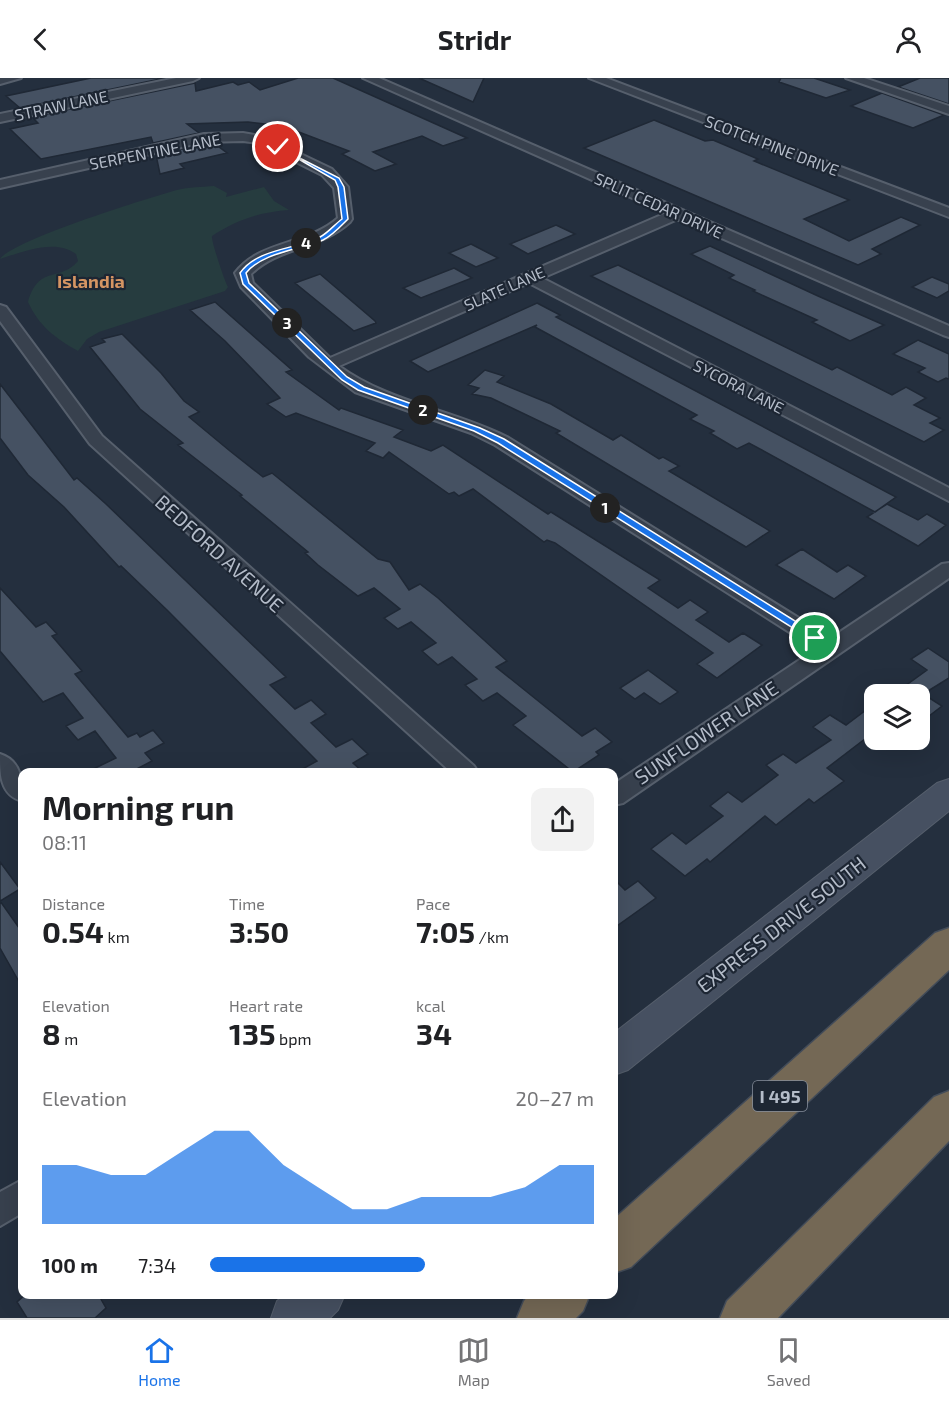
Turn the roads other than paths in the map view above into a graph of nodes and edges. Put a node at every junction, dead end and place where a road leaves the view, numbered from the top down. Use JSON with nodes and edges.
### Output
{"nodes":[{"id":1,"x":15,"y":78,"type":"edge"},
{"id":2,"x":194,"y":78,"type":"edge"},
{"id":3,"x":369,"y":78,"type":"edge"},
{"id":4,"x":595,"y":78,"type":"edge"},
{"id":5,"x":852,"y":78,"type":"edge"},
{"id":6,"x":0,"y":81,"type":"edge"},
{"id":7,"x":949,"y":110,"type":"edge"},
{"id":8,"x":0,"y":118,"type":"edge"},
{"id":9,"x":0,"y":184,"type":"edge"},
{"id":10,"x":678,"y":213,"type":"junction"},
{"id":11,"x":949,"y":213,"type":"edge"},
{"id":12,"x":529,"y":277,"type":"junction"},
{"id":13,"x":3,"y":320,"type":"edge"},
{"id":14,"x":949,"y":332,"type":"edge"},
{"id":15,"x":329,"y":364,"type":"junction"},
{"id":16,"x":949,"y":495,"type":"edge"},
{"id":17,"x":949,"y":569,"type":"edge"},
{"id":18,"x":831,"y":648,"type":"junction"},
{"id":19,"x":0,"y":763,"type":"edge"},
{"id":20,"x":462,"y":768,"type":"edge"},
{"id":21,"x":18,"y":787,"type":"edge"},
{"id":22,"x":949,"y":792,"type":"edge"},
{"id":23,"x":618,"y":793,"type":"edge"},
{"id":24,"x":949,"y":945,"type":"edge"},
{"id":25,"x":618,"y":1054,"type":"edge"},
{"id":26,"x":949,"y":1111,"type":"edge"},
{"id":27,"x":18,"y":1198,"type":"edge"},
{"id":28,"x":0,"y":1210,"type":"edge"},
{"id":29,"x":618,"y":1246,"type":"edge"},
{"id":30,"x":316,"y":1299,"type":"edge"},
{"id":31,"x":561,"y":1299,"type":"edge"},
{"id":32,"x":294,"y":1318,"type":"edge"},
{"id":33,"x":541,"y":1318,"type":"edge"},
{"id":34,"x":744,"y":1318,"type":"edge"}],
"edges":[{"from":1,"to":6,"type":"street"},
{"from":2,"to":8,"type":"street","name":"STRAW LANE"},
{"from":3,"to":10,"type":"street","name":"SPLIT CEDAR DRIVE"},
{"from":4,"to":11,"type":"street","name":"SCOTCH PINE DRIVE"},
{"from":5,"to":7,"type":"street"},
{"from":9,"to":15,"type":"street","name":"SERPENTINE LANE"},
{"from":10,"to":12,"type":"street","name":"SLATE LANE"},
{"from":10,"to":14,"type":"street","name":"SPLIT CEDAR DRIVE"},
{"from":12,"to":15,"type":"street","name":"SLATE LANE"},
{"from":12,"to":16,"type":"street","name":"SYCORA LANE"},
{"from":13,"to":20,"type":"street","name":"BEDFORD AVENUE"},
{"from":15,"to":18,"type":"street","name":"SERPENTINE LANE"},
{"from":17,"to":18,"type":"street","name":"SUNFLOWER LANE"},
{"from":18,"to":23,"type":"street","name":"SUNFLOWER LANE"},
{"from":19,"to":21,"type":"street"},
{"from":22,"to":25,"type":"main road","name":"EXPRESS DRIVE SOUTH"},
{"from":24,"to":29,"type":"highway","number":"I 495"},
{"from":26,"to":34,"type":"highway"},
{"from":27,"to":28,"type":"street"},
{"from":30,"to":32,"type":"main road"},
{"from":31,"to":33,"type":"highway"}]}
